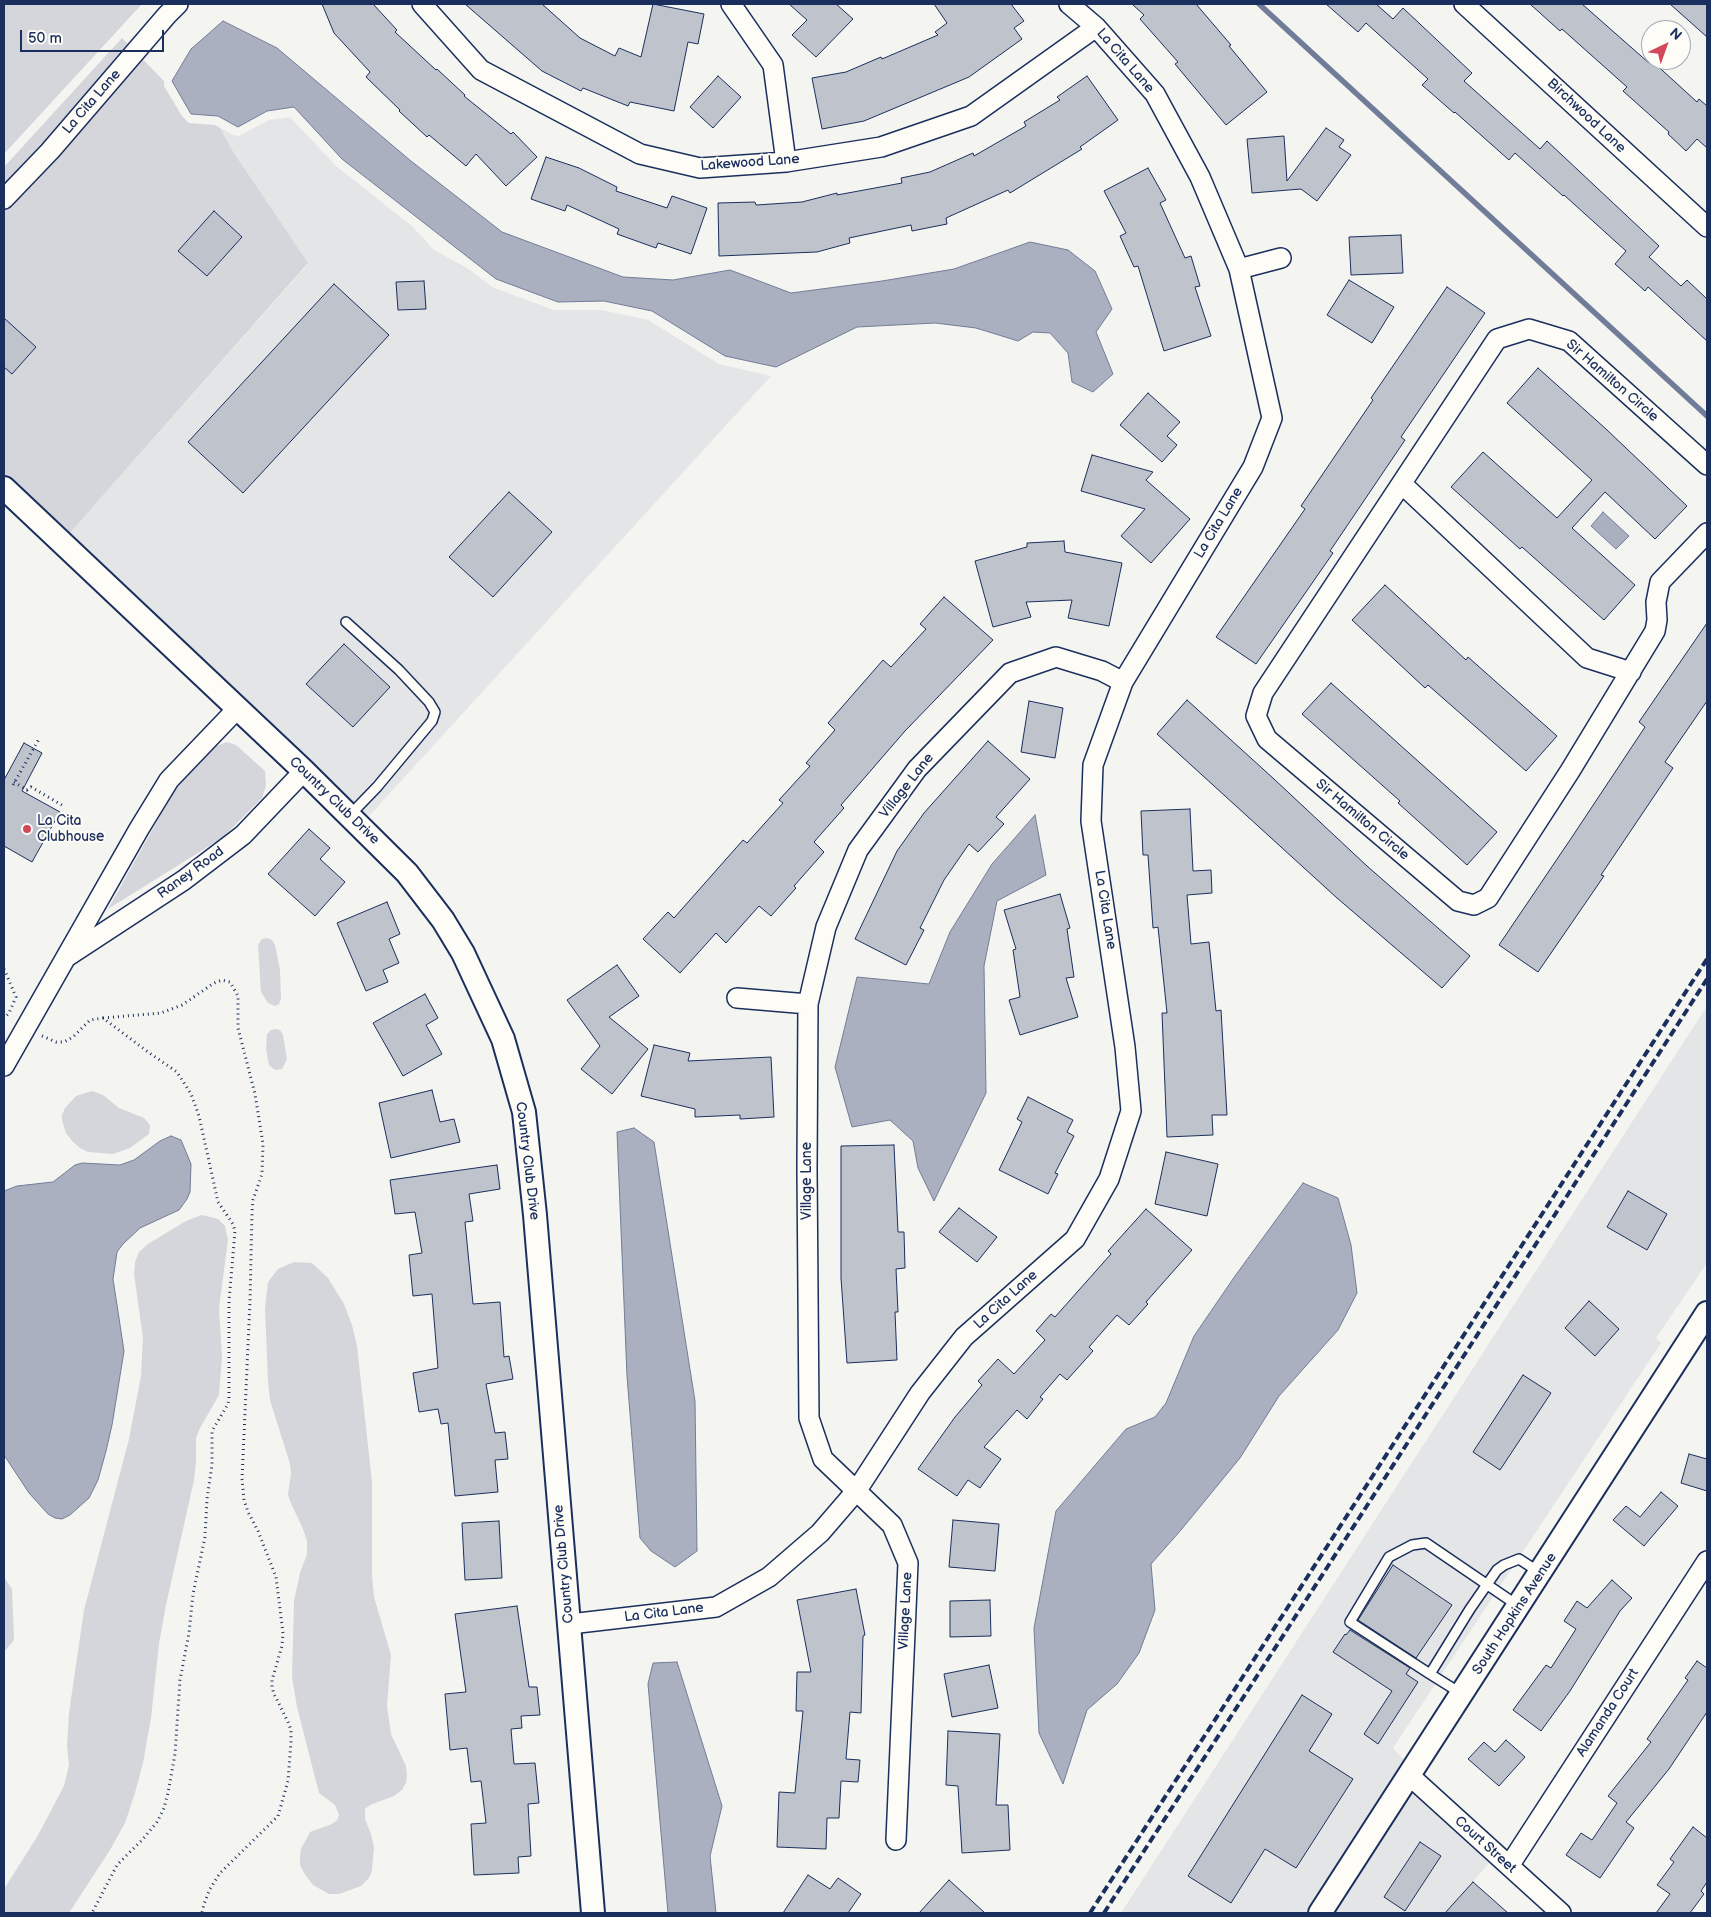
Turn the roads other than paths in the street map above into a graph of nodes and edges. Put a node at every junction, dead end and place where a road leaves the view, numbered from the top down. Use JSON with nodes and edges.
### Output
{"nodes":[{"id":1,"x":178,"y":4,"type":"edge"},
{"id":2,"x":422,"y":4,"type":"edge"},
{"id":3,"x":731,"y":4,"type":"edge"},
{"id":4,"x":1069,"y":4,"type":"edge"},
{"id":5,"x":1464,"y":4,"type":"edge"},
{"id":6,"x":1096,"y":27,"type":"junction"},
{"id":7,"x":786,"y":162,"type":"junction"},
{"id":8,"x":4,"y":199,"type":"edge"},
{"id":9,"x":1707,"y":227,"type":"edge"},
{"id":10,"x":1281,"y":258,"type":"dead end"},
{"id":11,"x":1239,"y":269,"type":"junction"},
{"id":12,"x":1707,"y":464,"type":"edge"},
{"id":13,"x":1402,"y":484,"type":"junction"},
{"id":14,"x":4,"y":488,"type":"edge"},
{"id":15,"x":1707,"y":532,"type":"edge"},
{"id":16,"x":346,"y":622,"type":"dead end"},
{"id":17,"x":1631,"y":672,"type":"junction"},
{"id":18,"x":1123,"y":682,"type":"junction"},
{"id":19,"x":237,"y":709,"type":"junction"},
{"id":20,"x":304,"y":771,"type":"junction"},
{"id":21,"x":349,"y":816,"type":"junction"},
{"id":22,"x":64,"y":958,"type":"junction"},
{"id":23,"x":737,"y":998,"type":"dead end"},
{"id":24,"x":808,"y":1004,"type":"junction"},
{"id":25,"x":4,"y":1066,"type":"edge"},
{"id":26,"x":1707,"y":1313,"type":"edge"},
{"id":27,"x":857,"y":1490,"type":"junction"},
{"id":28,"x":1707,"y":1561,"type":"edge"},
{"id":29,"x":1541,"y":1573,"type":"junction"},
{"id":30,"x":1486,"y":1583,"type":"junction"},
{"id":31,"x":1519,"y":1607,"type":"junction"},
{"id":32,"x":570,"y":1624,"type":"junction"},
{"id":33,"x":1430,"y":1674,"type":"junction"},
{"id":34,"x":1462,"y":1694,"type":"junction"},
{"id":35,"x":1410,"y":1776,"type":"junction"},
{"id":36,"x":896,"y":1840,"type":"dead end"},
{"id":37,"x":1509,"y":1866,"type":"junction"},
{"id":38,"x":593,"y":1913,"type":"edge"},
{"id":39,"x":1320,"y":1913,"type":"edge"},
{"id":40,"x":1561,"y":1913,"type":"edge"}],
"edges":[{"from":1,"to":8,"type":"street","name":"La Cita Lane"},
{"from":2,"to":7,"type":"street","name":"Lakewood Lane"},
{"from":3,"to":7,"type":"street"},
{"from":4,"to":6,"type":"street","name":"La Cita Lane"},
{"from":5,"to":9,"type":"street","name":"Birchwood Lane"},
{"from":6,"to":7,"type":"street","name":"Lakewood Lane"},
{"from":6,"to":11,"type":"street","name":"La Cita Lane"},
{"from":10,"to":11,"type":"street"},
{"from":11,"to":18,"type":"street","name":"La Cita Lane"},
{"from":12,"to":13,"type":"street","name":"Sir Hamilton Circle"},
{"from":13,"to":17,"type":"street"},
{"from":13,"to":17,"type":"street","name":"Sir Hamilton Circle"},
{"from":14,"to":19,"type":"street","name":"Country Club Drive"},
{"from":15,"to":17,"type":"street","name":"Sir Hamilton Circle"},
{"from":16,"to":21,"type":"lane"},
{"from":18,"to":24,"type":"street","name":"Village Lane"},
{"from":18,"to":27,"type":"street","name":"La Cita Lane"},
{"from":19,"to":20,"type":"street","name":"Country Club Drive"},
{"from":19,"to":22,"type":"street","name":"Raney Road"},
{"from":20,"to":21,"type":"street","name":"Country Club Drive"},
{"from":20,"to":22,"type":"street","name":"Raney Road"},
{"from":21,"to":32,"type":"street","name":"Country Club Drive"},
{"from":22,"to":25,"type":"street","name":"Raney Road"},
{"from":23,"to":24,"type":"street"},
{"from":24,"to":27,"type":"street","name":"Village Lane"},
{"from":26,"to":29,"type":"street","name":"South Hopkins Avenue"},
{"from":27,"to":32,"type":"street","name":"La Cita Lane"},
{"from":27,"to":36,"type":"street","name":"Village Lane"},
{"from":28,"to":37,"type":"street","name":"Alamanda Court"},
{"from":29,"to":30,"type":"lane"},
{"from":29,"to":31,"type":"street","name":"South Hopkins Avenue"},
{"from":30,"to":31,"type":"lane"},
{"from":30,"to":33,"type":"lane"},
{"from":30,"to":33,"type":"lane"},
{"from":31,"to":34,"type":"street","name":"South Hopkins Avenue"},
{"from":32,"to":38,"type":"street","name":"Country Club Drive"},
{"from":33,"to":34,"type":"lane"},
{"from":34,"to":35,"type":"street","name":"South Hopkins Avenue"},
{"from":35,"to":37,"type":"street","name":"Court Street"},
{"from":35,"to":39,"type":"street","name":"South Hopkins Avenue"},
{"from":37,"to":40,"type":"street","name":"Court Street"}]}
